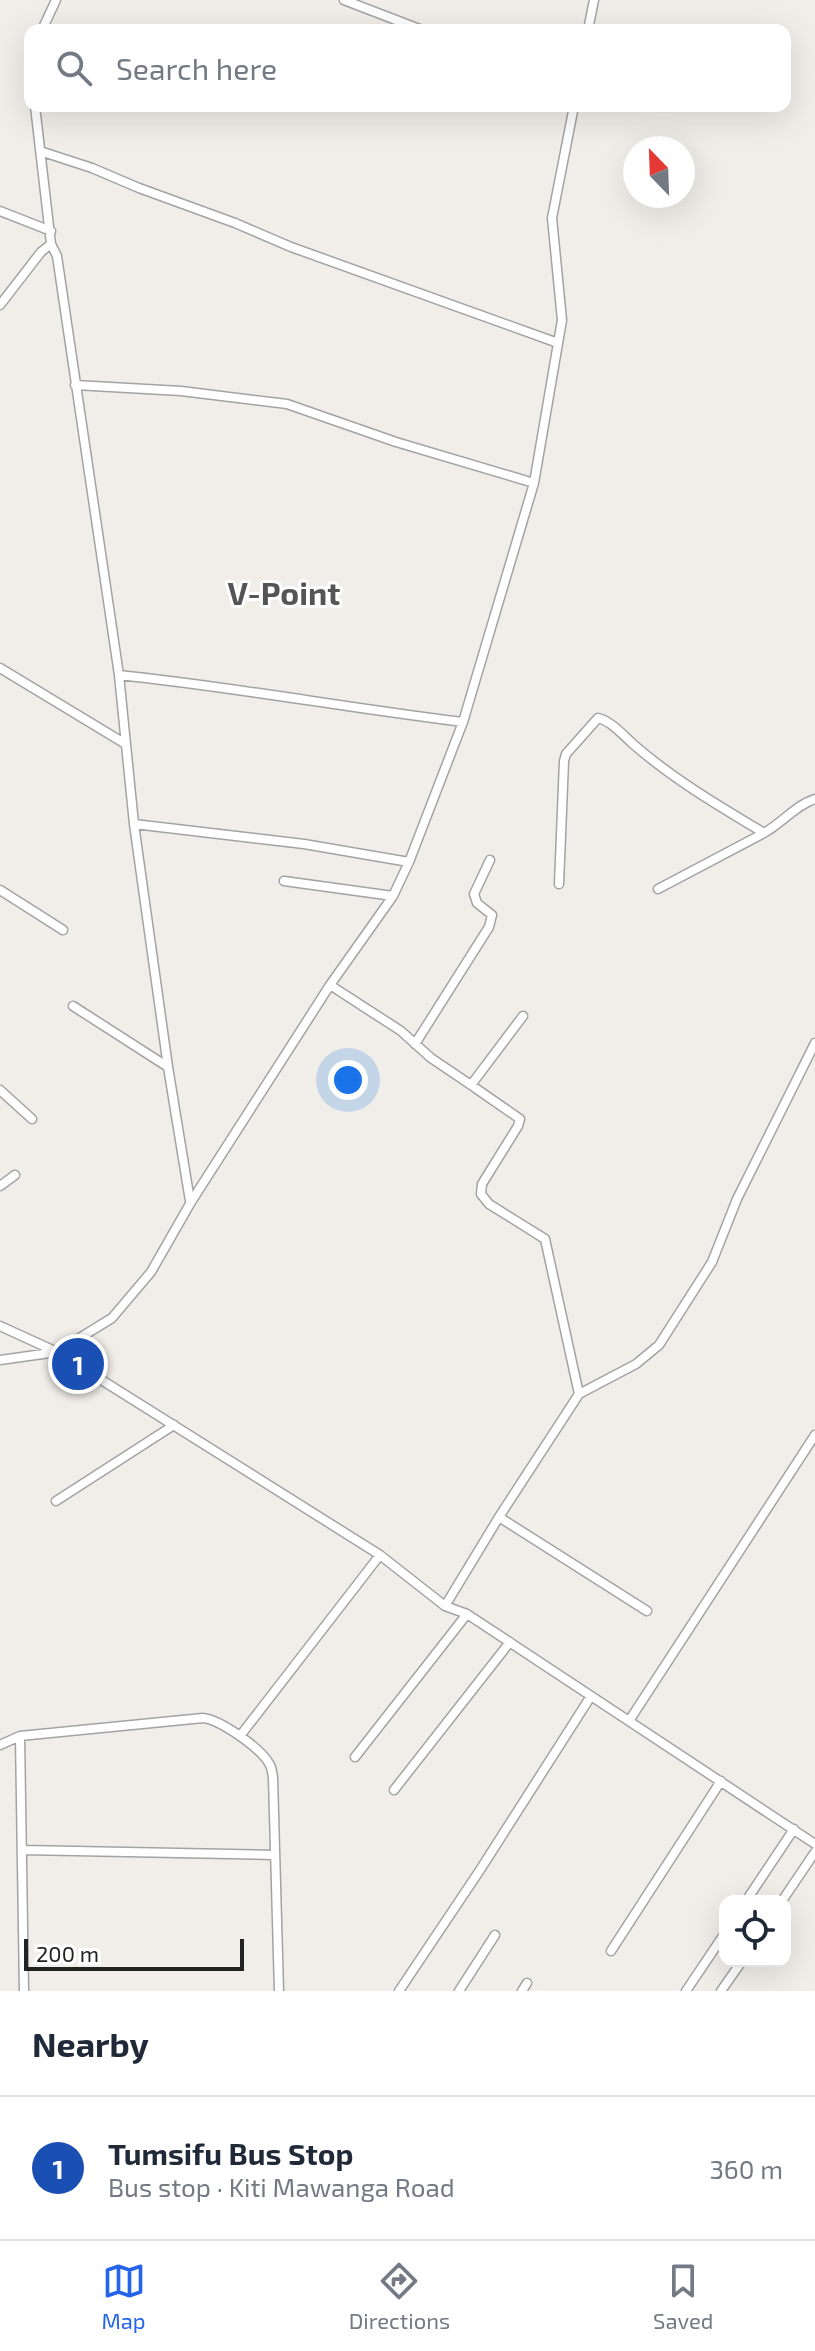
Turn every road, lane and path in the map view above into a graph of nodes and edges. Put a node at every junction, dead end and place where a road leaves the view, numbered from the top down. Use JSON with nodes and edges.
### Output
{"nodes":[{"id":1,"x":56,"y":0,"type":"edge"},
{"id":2,"x":344,"y":0,"type":"edge"},
{"id":3,"x":594,"y":0,"type":"edge"},
{"id":4,"x":45,"y":24,"type":"edge"},
{"id":5,"x":406,"y":24,"type":"edge"},
{"id":6,"x":589,"y":24,"type":"edge"},
{"id":7,"x":36,"y":112,"type":"edge"},
{"id":8,"x":573,"y":112,"type":"edge"},
{"id":9,"x":43,"y":152,"type":"junction"},
{"id":10,"x":0,"y":211,"type":"edge"},
{"id":11,"x":51,"y":231,"type":"junction"},
{"id":12,"x":51,"y":244,"type":"junction"},
{"id":13,"x":0,"y":305,"type":"edge"},
{"id":14,"x":558,"y":343,"type":"junction"},
{"id":15,"x":75,"y":385,"type":"junction"},
{"id":16,"x":534,"y":483,"type":"junction"},
{"id":17,"x":0,"y":668,"type":"edge"},
{"id":18,"x":119,"y":675,"type":"junction"},
{"id":19,"x":463,"y":722,"type":"junction"},
{"id":20,"x":124,"y":743,"type":"junction"},
{"id":21,"x":815,"y":799,"type":"edge"},
{"id":22,"x":134,"y":824,"type":"junction"},
{"id":23,"x":764,"y":833,"type":"junction"},
{"id":24,"x":490,"y":860,"type":"dead end"},
{"id":25,"x":409,"y":862,"type":"junction"},
{"id":26,"x":284,"y":881,"type":"dead end"},
{"id":27,"x":559,"y":884,"type":"dead end"},
{"id":28,"x":658,"y":889,"type":"dead end"},
{"id":29,"x":0,"y":890,"type":"edge"},
{"id":30,"x":393,"y":896,"type":"junction"},
{"id":31,"x":63,"y":930,"type":"dead end"},
{"id":32,"x":330,"y":985,"type":"junction"},
{"id":33,"x":73,"y":1006,"type":"dead end"},
{"id":34,"x":523,"y":1016,"type":"dead end"},
{"id":35,"x":815,"y":1043,"type":"edge"},
{"id":36,"x":415,"y":1044,"type":"junction"},
{"id":37,"x":168,"y":1067,"type":"junction"},
{"id":38,"x":471,"y":1085,"type":"junction"},
{"id":39,"x":0,"y":1090,"type":"edge"},
{"id":40,"x":32,"y":1119,"type":"dead end"},
{"id":41,"x":15,"y":1175,"type":"dead end"},
{"id":42,"x":0,"y":1186,"type":"edge"},
{"id":43,"x":191,"y":1202,"type":"junction"},
{"id":44,"x":0,"y":1326,"type":"edge"},
{"id":45,"x":57,"y":1352,"type":"junction"},
{"id":46,"x":0,"y":1360,"type":"edge"},
{"id":47,"x":579,"y":1394,"type":"junction"},
{"id":48,"x":174,"y":1425,"type":"junction"},
{"id":49,"x":815,"y":1435,"type":"edge"},
{"id":50,"x":56,"y":1501,"type":"dead end"},
{"id":51,"x":499,"y":1517,"type":"junction"},
{"id":52,"x":380,"y":1555,"type":"junction"},
{"id":53,"x":445,"y":1606,"type":"junction"},
{"id":54,"x":647,"y":1611,"type":"dead end"},
{"id":55,"x":467,"y":1614,"type":"junction"},
{"id":56,"x":510,"y":1642,"type":"junction"},
{"id":57,"x":591,"y":1696,"type":"junction"},
{"id":58,"x":629,"y":1721,"type":"junction"},
{"id":59,"x":20,"y":1736,"type":"junction"},
{"id":60,"x":240,"y":1736,"type":"junction"},
{"id":61,"x":0,"y":1745,"type":"edge"},
{"id":62,"x":355,"y":1757,"type":"dead end"},
{"id":63,"x":721,"y":1781,"type":"junction"},
{"id":64,"x":394,"y":1790,"type":"dead end"},
{"id":65,"x":794,"y":1829,"type":"junction"},
{"id":66,"x":815,"y":1844,"type":"edge"},
{"id":67,"x":23,"y":1850,"type":"junction"},
{"id":68,"x":815,"y":1852,"type":"edge"},
{"id":69,"x":275,"y":1855,"type":"junction"},
{"id":70,"x":750,"y":1895,"type":"edge"},
{"id":71,"x":786,"y":1895,"type":"edge"},
{"id":72,"x":495,"y":1935,"type":"dead end"},
{"id":73,"x":719,"y":1942,"type":"edge"},
{"id":74,"x":611,"y":1951,"type":"dead end"},
{"id":75,"x":738,"y":1967,"type":"edge"},
{"id":76,"x":24,"y":1991,"type":"edge"},
{"id":77,"x":279,"y":1991,"type":"edge"},
{"id":78,"x":399,"y":1991,"type":"edge"},
{"id":79,"x":459,"y":1991,"type":"edge"},
{"id":80,"x":686,"y":1991,"type":"edge"},
{"id":81,"x":721,"y":1991,"type":"edge"}],
"edges":[{"from":1,"to":4,"type":"street"},
{"from":2,"to":5,"type":"street"},
{"from":3,"to":6,"type":"street"},
{"from":7,"to":9,"type":"street"},
{"from":8,"to":14,"type":"street"},
{"from":9,"to":11,"type":"street"},
{"from":9,"to":14,"type":"street"},
{"from":10,"to":11,"type":"street"},
{"from":11,"to":12,"type":"street"},
{"from":12,"to":13,"type":"street"},
{"from":12,"to":15,"type":"street"},
{"from":14,"to":16,"type":"street"},
{"from":15,"to":16,"type":"street"},
{"from":15,"to":18,"type":"street"},
{"from":16,"to":19,"type":"street"},
{"from":17,"to":20,"type":"street"},
{"from":18,"to":19,"type":"street"},
{"from":18,"to":20,"type":"street"},
{"from":19,"to":25,"type":"street"},
{"from":20,"to":22,"type":"street"},
{"from":21,"to":23,"type":"street"},
{"from":22,"to":25,"type":"street"},
{"from":22,"to":37,"type":"street"},
{"from":23,"to":27,"type":"street"},
{"from":23,"to":28,"type":"street"},
{"from":24,"to":36,"type":"street"},
{"from":25,"to":30,"type":"street"},
{"from":26,"to":30,"type":"street"},
{"from":29,"to":31,"type":"street"},
{"from":30,"to":32,"type":"street"},
{"from":32,"to":36,"type":"street"},
{"from":32,"to":43,"type":"street"},
{"from":33,"to":37,"type":"street"},
{"from":34,"to":38,"type":"street"},
{"from":35,"to":47,"type":"street"},
{"from":36,"to":38,"type":"street"},
{"from":37,"to":43,"type":"street"},
{"from":38,"to":47,"type":"street"},
{"from":39,"to":40,"type":"street"},
{"from":41,"to":42,"type":"street"},
{"from":43,"to":45,"type":"street"},
{"from":44,"to":45,"type":"street"},
{"from":45,"to":46,"type":"street"},
{"from":45,"to":48,"type":"street"},
{"from":47,"to":51,"type":"street"},
{"from":48,"to":50,"type":"street"},
{"from":48,"to":52,"type":"street"},
{"from":49,"to":58,"type":"street"},
{"from":51,"to":53,"type":"street"},
{"from":51,"to":54,"type":"street"},
{"from":52,"to":53,"type":"street"},
{"from":52,"to":60,"type":"street"},
{"from":53,"to":55,"type":"street"},
{"from":55,"to":56,"type":"street"},
{"from":55,"to":62,"type":"street"},
{"from":56,"to":57,"type":"street"},
{"from":56,"to":64,"type":"street"},
{"from":57,"to":58,"type":"street"},
{"from":57,"to":78,"type":"street"},
{"from":58,"to":63,"type":"street"},
{"from":59,"to":60,"type":"street"},
{"from":59,"to":61,"type":"street"},
{"from":59,"to":67,"type":"street"},
{"from":60,"to":69,"type":"street"},
{"from":63,"to":65,"type":"street"},
{"from":63,"to":74,"type":"street"},
{"from":65,"to":66,"type":"street"},
{"from":65,"to":70,"type":"street"},
{"from":67,"to":69,"type":"street"},
{"from":67,"to":76,"type":"street"},
{"from":68,"to":71,"type":"street"},
{"from":69,"to":77,"type":"street"},
{"from":72,"to":79,"type":"street"},
{"from":73,"to":80,"type":"street"},
{"from":75,"to":81,"type":"street"}]}
